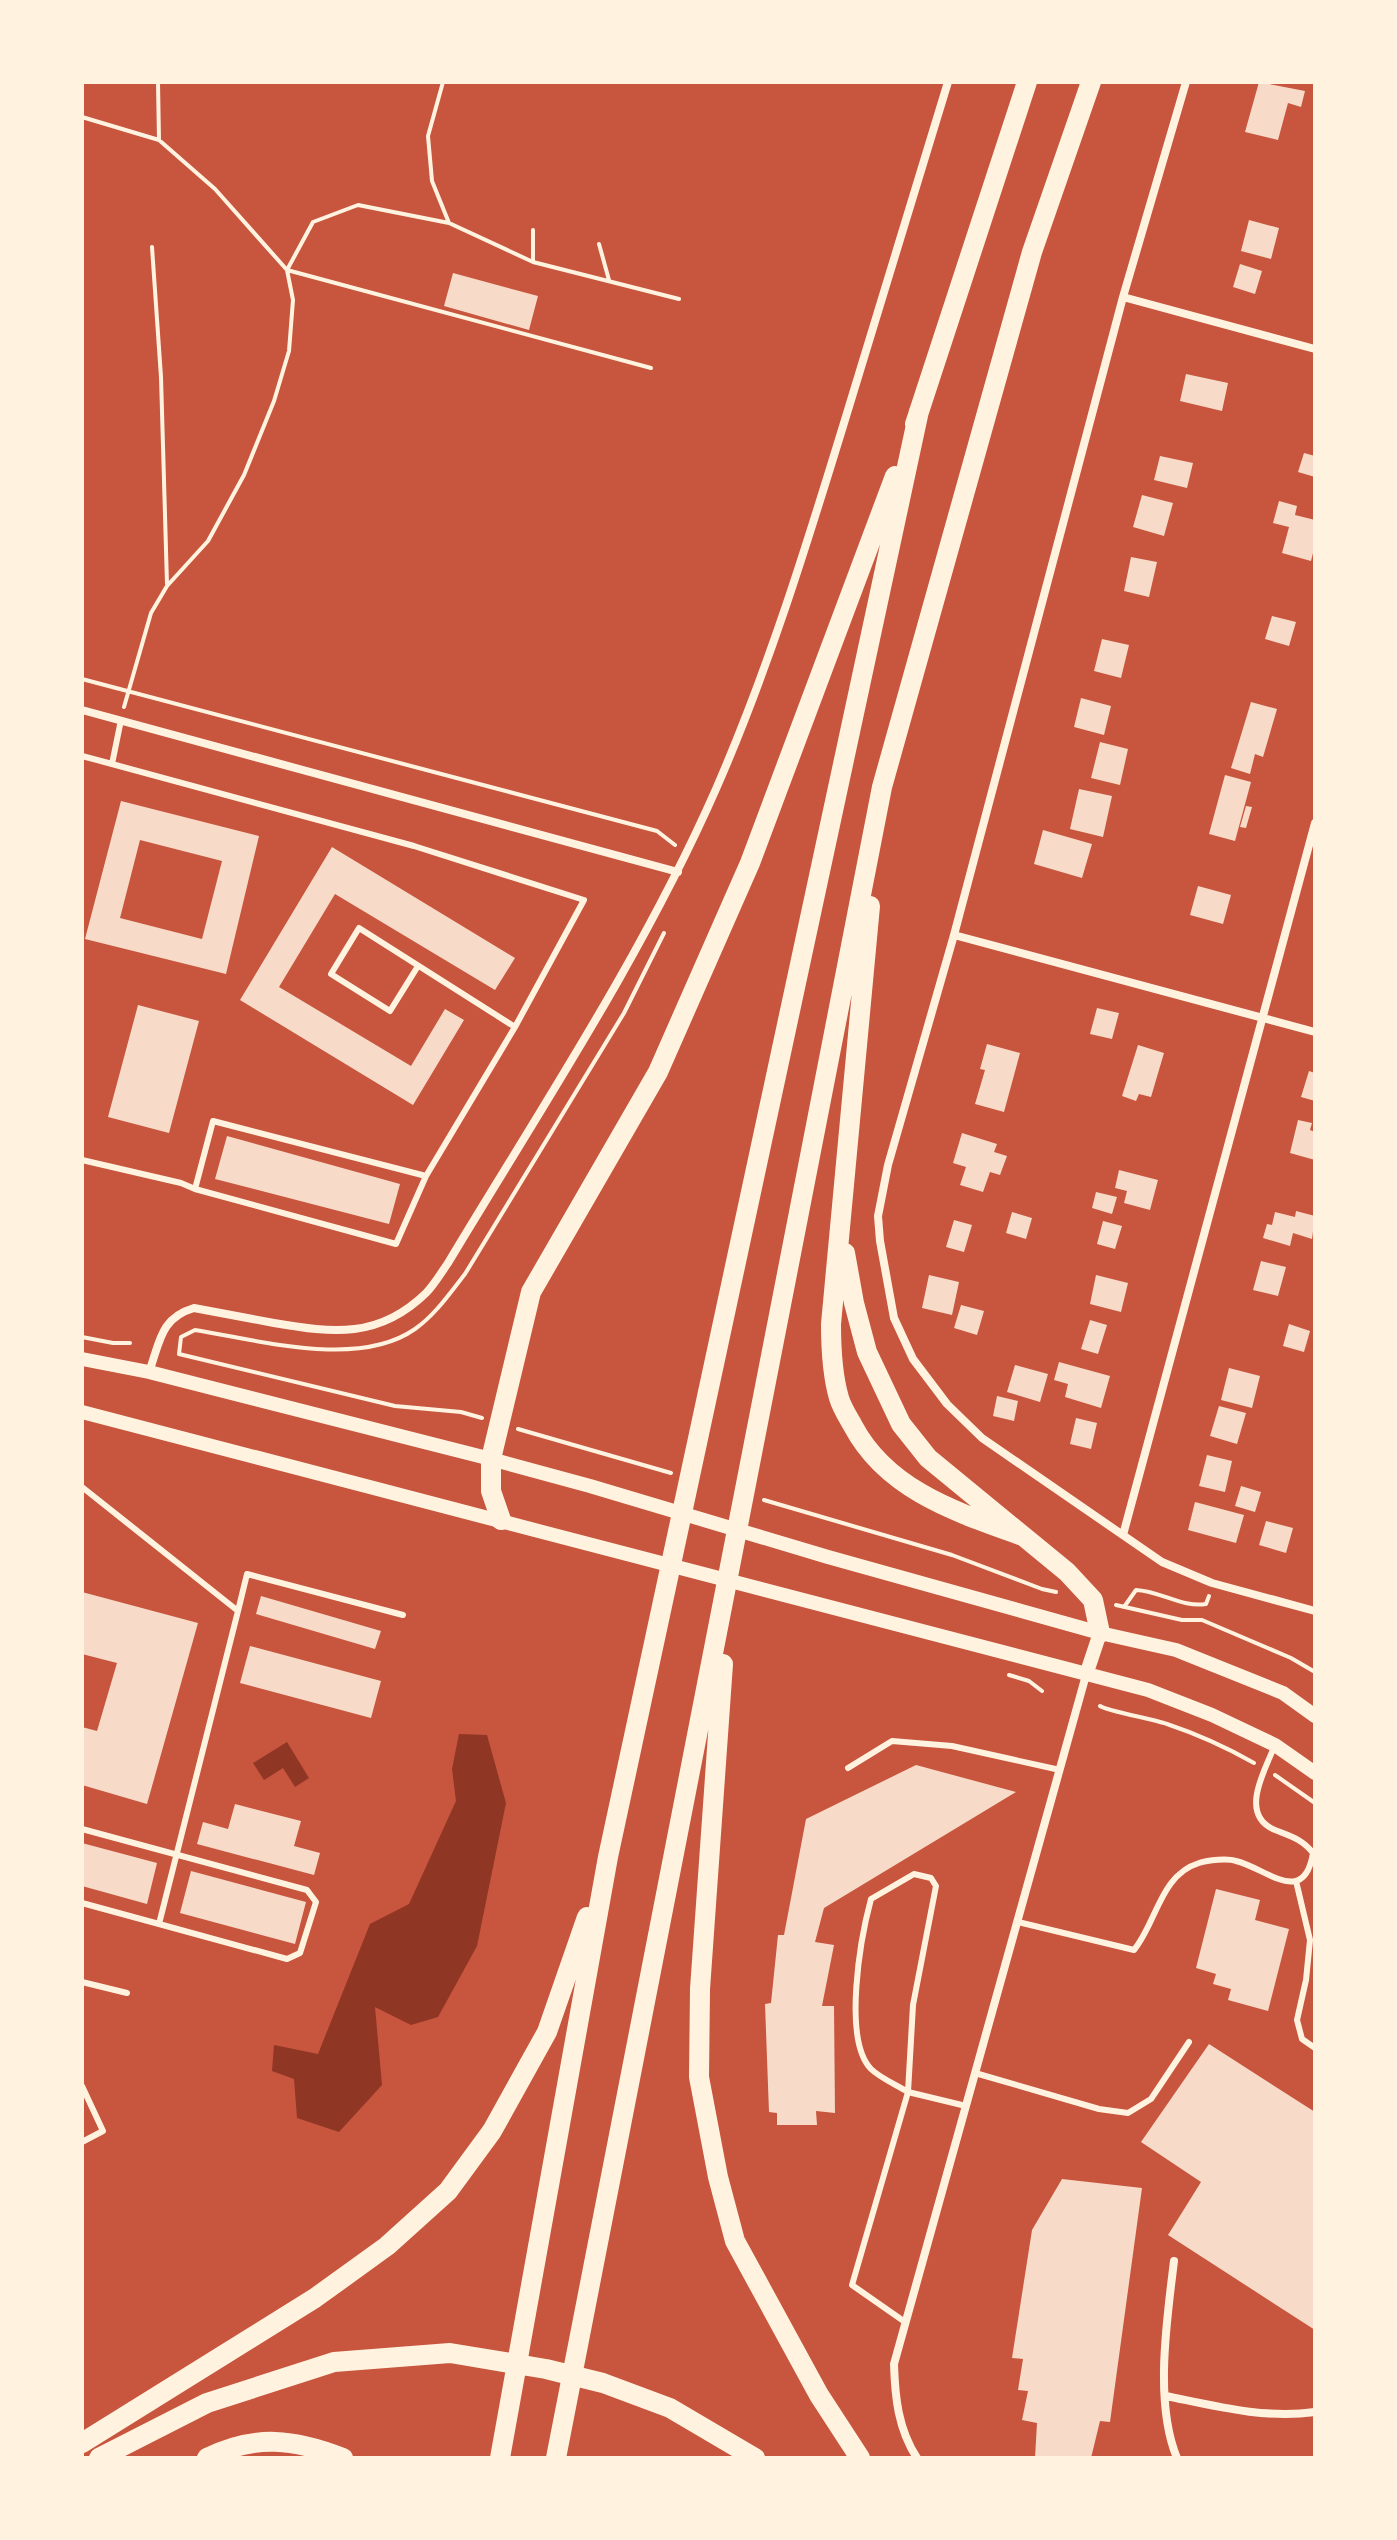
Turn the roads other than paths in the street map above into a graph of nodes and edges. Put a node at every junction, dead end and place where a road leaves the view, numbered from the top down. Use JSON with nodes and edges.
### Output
{"nodes":[{"id":1,"x":948,"y":82,"type":"edge"},
{"id":2,"x":1027,"y":82,"type":"edge"},
{"id":3,"x":1091,"y":82,"type":"edge"},
{"id":4,"x":1186,"y":82,"type":"edge"},
{"id":5,"x":1123,"y":297,"type":"junction"},
{"id":6,"x":1315,"y":349,"type":"edge"},
{"id":7,"x":919,"y":411,"type":"junction"},
{"id":8,"x":82,"y":710,"type":"edge"},
{"id":9,"x":121,"y":720,"type":"junction"},
{"id":10,"x":82,"y":756,"type":"edge"},
{"id":11,"x":112,"y":764,"type":"junction"},
{"id":12,"x":882,"y":787,"type":"junction"},
{"id":13,"x":1315,"y":823,"type":"edge"},
{"id":14,"x":678,"y":872,"type":"junction"},
{"id":15,"x":954,"y":935,"type":"junction"},
{"id":16,"x":418,"y":966,"type":"junction"},
{"id":17,"x":1262,"y":1017,"type":"junction"},
{"id":18,"x":515,"y":1027,"type":"junction"},
{"id":19,"x":1315,"y":1032,"type":"edge"},
{"id":20,"x":83,"y":1163,"type":"edge"},
{"id":21,"x":426,"y":1176,"type":"junction"},
{"id":22,"x":195,"y":1189,"type":"junction"},
{"id":23,"x":842,"y":1232,"type":"junction"},
{"id":24,"x":82,"y":1359,"type":"edge"},
{"id":25,"x":149,"y":1372,"type":"junction"},
{"id":26,"x":82,"y":1412,"type":"edge"},
{"id":27,"x":491,"y":1459,"type":"junction"},
{"id":28,"x":82,"y":1487,"type":"edge"},
{"id":29,"x":501,"y":1520,"type":"junction"},
{"id":30,"x":1020,"y":1535,"type":"junction"},
{"id":31,"x":1123,"y":1535,"type":"junction"},
{"id":32,"x":729,"y":1578,"type":"junction"},
{"id":33,"x":238,"y":1611,"type":"junction"},
{"id":34,"x":1315,"y":1611,"type":"edge"},
{"id":35,"x":403,"y":1615,"type":"dead end"},
{"id":36,"x":1100,"y":1633,"type":"junction"},
{"id":37,"x":1086,"y":1675,"type":"junction"},
{"id":38,"x":1315,"y":1716,"type":"edge"},
{"id":39,"x":1275,"y":1745,"type":"junction"},
{"id":40,"x":848,"y":1768,"type":"dead end"},
{"id":41,"x":1060,"y":1770,"type":"junction"},
{"id":42,"x":1315,"y":1773,"type":"edge"},
{"id":43,"x":82,"y":1829,"type":"edge"},
{"id":44,"x":177,"y":1854,"type":"junction"},
{"id":45,"x":608,"y":1857,"type":"junction"},
{"id":46,"x":1296,"y":1881,"type":"junction"},
{"id":47,"x":82,"y":1903,"type":"edge"},
{"id":48,"x":1018,"y":1922,"type":"junction"},
{"id":49,"x":159,"y":1924,"type":"junction"},
{"id":50,"x":82,"y":1982,"type":"edge"},
{"id":51,"x":127,"y":1993,"type":"dead end"},
{"id":52,"x":1189,"y":2042,"type":"dead end"},
{"id":53,"x":1315,"y":2048,"type":"edge"},
{"id":54,"x":975,"y":2073,"type":"junction"},
{"id":55,"x":82,"y":2086,"type":"edge"},
{"id":56,"x":908,"y":2092,"type":"junction"},
{"id":57,"x":966,"y":2106,"type":"junction"},
{"id":58,"x":82,"y":2142,"type":"edge"},
{"id":59,"x":1174,"y":2261,"type":"dead end"},
{"id":60,"x":905,"y":2322,"type":"junction"},
{"id":61,"x":1166,"y":2396,"type":"junction"},
{"id":62,"x":1315,"y":2412,"type":"edge"},
{"id":63,"x":716,"y":2435,"type":"junction"},
{"id":64,"x":82,"y":2443,"type":"edge"},
{"id":65,"x":99,"y":2458,"type":"edge"},
{"id":66,"x":207,"y":2458,"type":"edge"},
{"id":67,"x":343,"y":2458,"type":"edge"},
{"id":68,"x":500,"y":2458,"type":"edge"},
{"id":69,"x":556,"y":2458,"type":"edge"},
{"id":70,"x":747,"y":2458,"type":"edge"},
{"id":71,"x":755,"y":2458,"type":"edge"},
{"id":72,"x":860,"y":2458,"type":"edge"},
{"id":73,"x":917,"y":2458,"type":"edge"},
{"id":74,"x":1177,"y":2458,"type":"edge"}],
"edges":[{"from":1,"to":14,"type":"street"},
{"from":2,"to":7,"type":"highway"},
{"from":3,"to":12,"type":"highway"},
{"from":4,"to":5,"type":"street"},
{"from":5,"to":6,"type":"street"},
{"from":5,"to":15,"type":"street"},
{"from":7,"to":27,"type":"highway"},
{"from":7,"to":45,"type":"highway"},
{"from":8,"to":9,"type":"street"},
{"from":9,"to":11,"type":"lane"},
{"from":9,"to":14,"type":"street"},
{"from":10,"to":11,"type":"lane"},
{"from":11,"to":18,"type":"lane"},
{"from":12,"to":23,"type":"highway"},
{"from":12,"to":32,"type":"highway"},
{"from":13,"to":17,"type":"street"},
{"from":14,"to":25,"type":"street"},
{"from":15,"to":17,"type":"street"},
{"from":15,"to":31,"type":"street"},
{"from":16,"to":16,"type":"lane"},
{"from":16,"to":18,"type":"lane"},
{"from":17,"to":19,"type":"street"},
{"from":17,"to":31,"type":"street"},
{"from":18,"to":21,"type":"lane"},
{"from":20,"to":22,"type":"lane"},
{"from":21,"to":22,"type":"lane"},
{"from":21,"to":22,"type":"lane"},
{"from":23,"to":30,"type":"highway"},
{"from":23,"to":30,"type":"highway"},
{"from":24,"to":25,"type":"street"},
{"from":25,"to":27,"type":"street"},
{"from":26,"to":29,"type":"street"},
{"from":27,"to":29,"type":"highway"},
{"from":27,"to":36,"type":"street"},
{"from":28,"to":33,"type":"lane"},
{"from":29,"to":37,"type":"street"},
{"from":30,"to":36,"type":"highway"},
{"from":31,"to":34,"type":"street"},
{"from":32,"to":69,"type":"highway"},
{"from":32,"to":72,"type":"highway"},
{"from":33,"to":35,"type":"lane"},
{"from":33,"to":44,"type":"lane"},
{"from":36,"to":37,"type":"street"},
{"from":36,"to":38,"type":"street"},
{"from":37,"to":39,"type":"street"},
{"from":37,"to":41,"type":"street"},
{"from":39,"to":42,"type":"street"},
{"from":39,"to":46,"type":"lane"},
{"from":40,"to":41,"type":"lane"},
{"from":41,"to":48,"type":"street"},
{"from":43,"to":44,"type":"lane"},
{"from":44,"to":49,"type":"lane"},
{"from":44,"to":49,"type":"lane"},
{"from":45,"to":64,"type":"highway"},
{"from":45,"to":68,"type":"highway"},
{"from":46,"to":48,"type":"lane"},
{"from":46,"to":53,"type":"lane"},
{"from":47,"to":49,"type":"lane"},
{"from":48,"to":54,"type":"street"},
{"from":50,"to":51,"type":"lane"},
{"from":52,"to":54,"type":"lane"},
{"from":54,"to":57,"type":"street"},
{"from":55,"to":58,"type":"lane"},
{"from":56,"to":56,"type":"lane"},
{"from":56,"to":57,"type":"lane"},
{"from":56,"to":60,"type":"lane"},
{"from":57,"to":60,"type":"street"},
{"from":59,"to":61,"type":"street"},
{"from":60,"to":73,"type":"street"},
{"from":61,"to":62,"type":"street"},
{"from":61,"to":74,"type":"street"},
{"from":63,"to":65,"type":"highway"},
{"from":63,"to":70,"type":"highway"},
{"from":63,"to":71,"type":"highway"},
{"from":66,"to":67,"type":"highway"}]}
